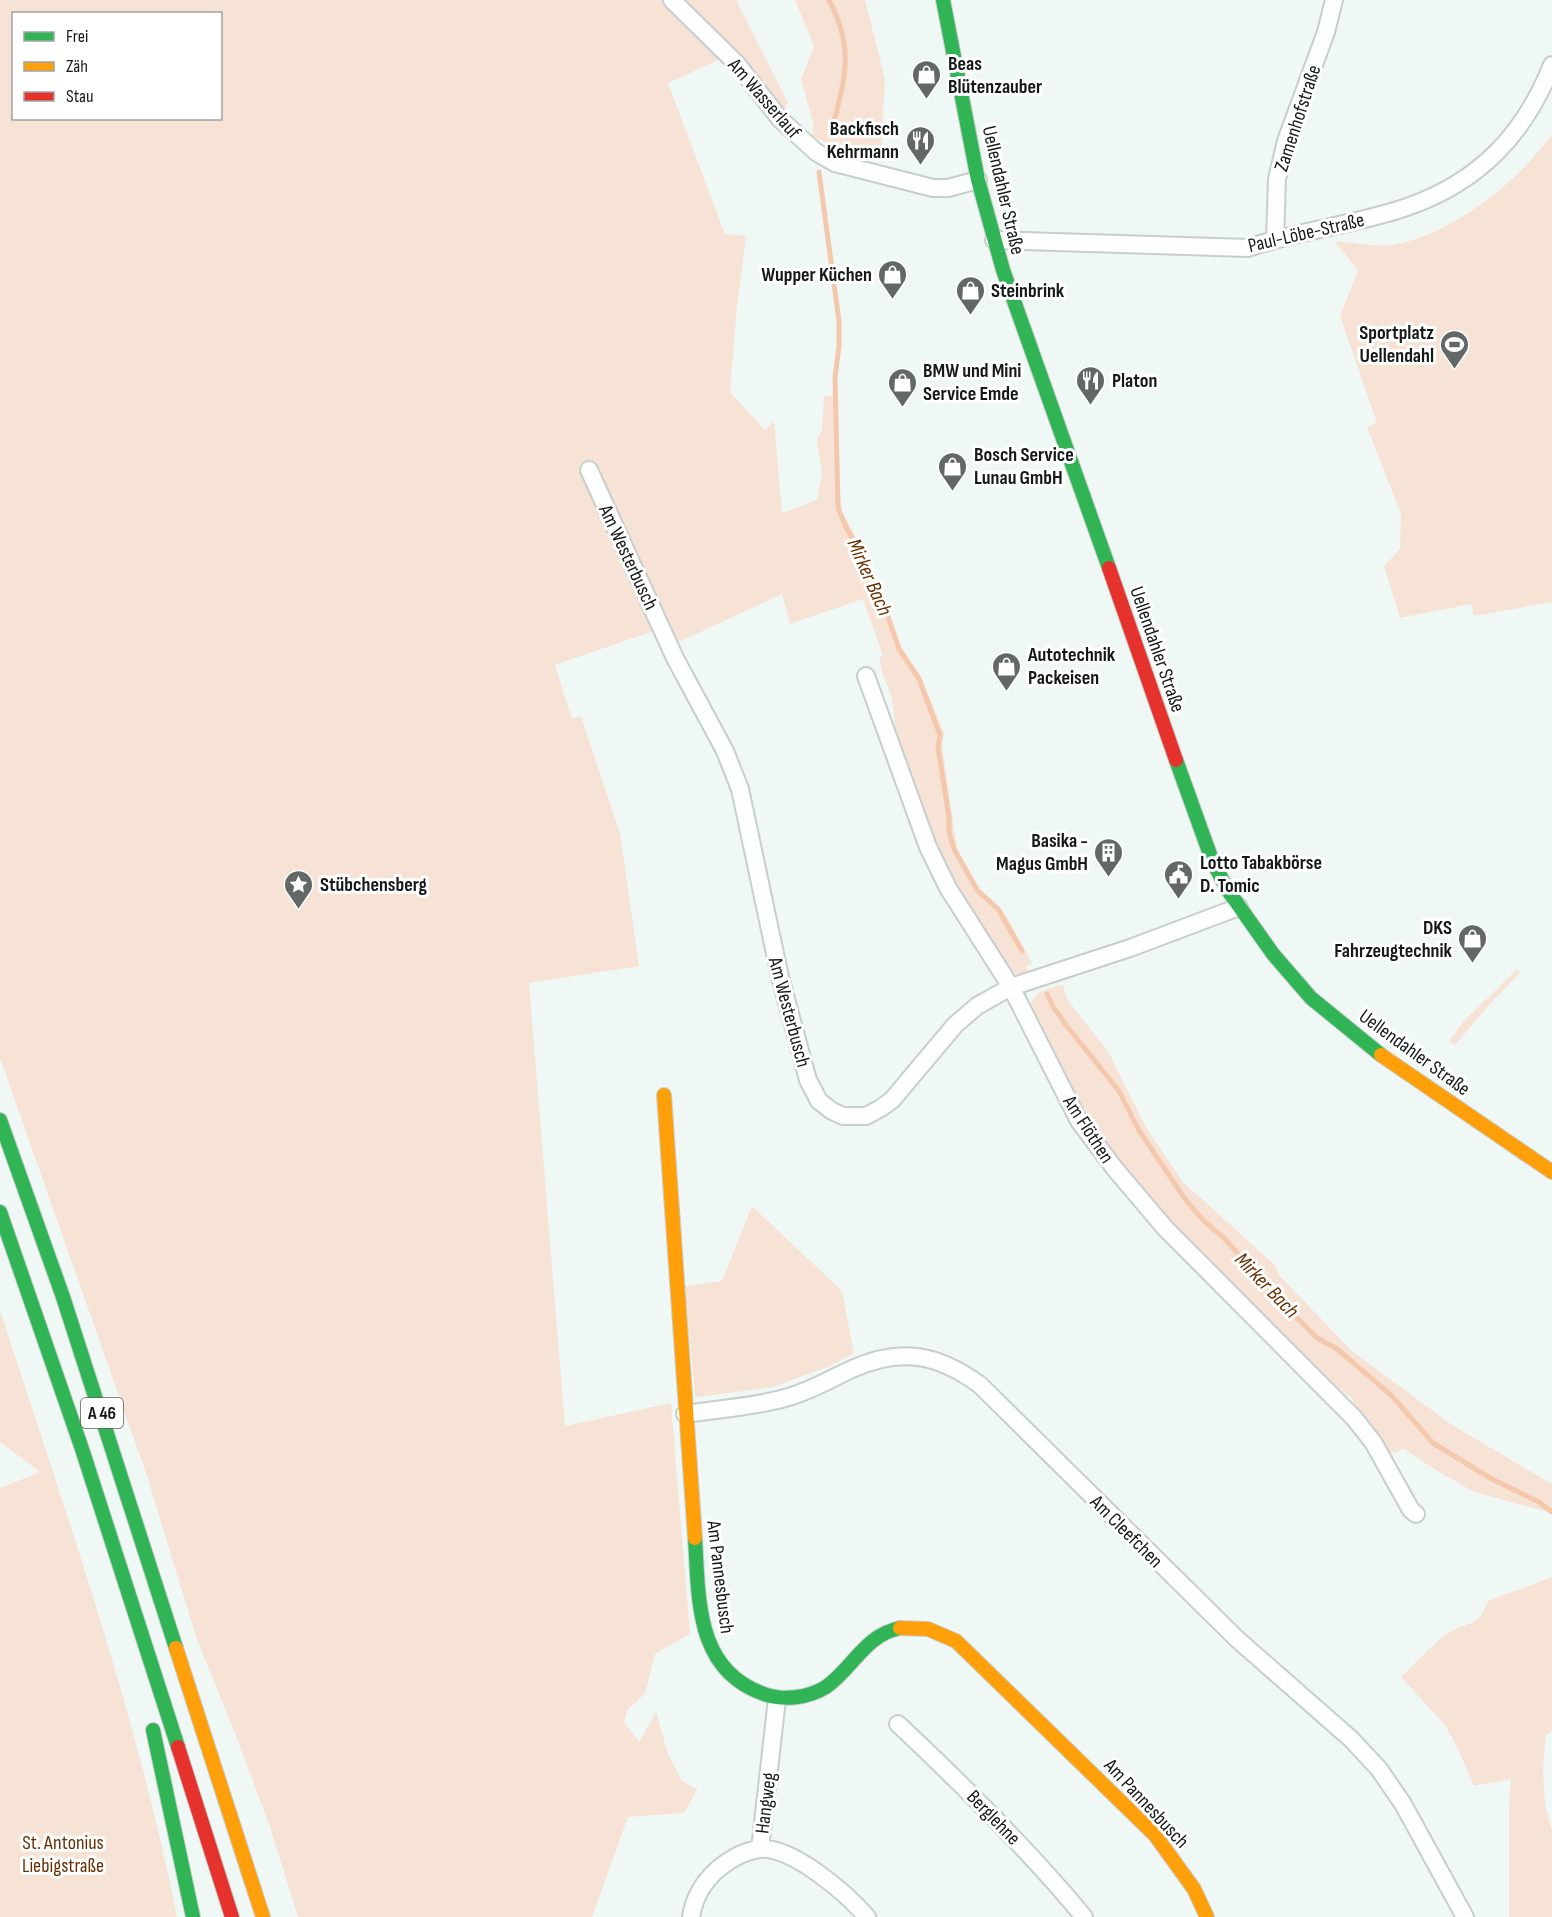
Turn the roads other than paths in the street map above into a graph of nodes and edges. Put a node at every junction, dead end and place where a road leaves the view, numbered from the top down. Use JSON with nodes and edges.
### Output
{"nodes":[{"id":1,"x":672,"y":0,"type":"edge"},
{"id":2,"x":943,"y":0,"type":"edge"},
{"id":3,"x":1334,"y":0,"type":"edge"},
{"id":4,"x":1552,"y":65,"type":"edge"},
{"id":5,"x":978,"y":180,"type":"junction"},
{"id":6,"x":1275,"y":239,"type":"junction"},
{"id":7,"x":994,"y":240,"type":"junction"},
{"id":8,"x":589,"y":470,"type":"dead end"},
{"id":9,"x":866,"y":676,"type":"dead end"},
{"id":10,"x":1239,"y":907,"type":"junction"},
{"id":11,"x":1011,"y":987,"type":"junction"},
{"id":12,"x":664,"y":1095,"type":"dead end"},
{"id":13,"x":0,"y":1120,"type":"edge"},
{"id":14,"x":1551,"y":1169,"type":"edge"},
{"id":15,"x":0,"y":1212,"type":"edge"},
{"id":16,"x":685,"y":1414,"type":"junction"},
{"id":17,"x":1416,"y":1514,"type":"dead end"},
{"id":18,"x":139,"y":1631,"type":"junction"},
{"id":19,"x":147,"y":1697,"type":"dead end"},
{"id":20,"x":777,"y":1699,"type":"junction"},
{"id":21,"x":151,"y":1719,"type":"dead end"},
{"id":22,"x":898,"y":1724,"type":"dead end"},
{"id":23,"x":760,"y":1849,"type":"junction"},
{"id":24,"x":193,"y":1917,"type":"edge"},
{"id":25,"x":232,"y":1917,"type":"edge"},
{"id":26,"x":263,"y":1917,"type":"edge"},
{"id":27,"x":691,"y":1917,"type":"edge"},
{"id":28,"x":867,"y":1917,"type":"edge"},
{"id":29,"x":1084,"y":1917,"type":"edge"},
{"id":30,"x":1208,"y":1917,"type":"edge"},
{"id":31,"x":1465,"y":1917,"type":"edge"}],
"edges":[{"from":1,"to":5,"type":"street","name":"Am Wasserlauf"},
{"from":2,"to":5,"type":"main road","name":"Uellendahler Straße"},
{"from":3,"to":6,"type":"street","name":"Zamenhofstraße"},
{"from":4,"to":6,"type":"street","name":"Paul-Löbe-Straße"},
{"from":5,"to":7,"type":"main road","name":"Uellendahler Straße"},
{"from":6,"to":7,"type":"street","name":"Paul-Löbe-Straße"},
{"from":7,"to":10,"type":"main road","name":"Uellendahler Straße"},
{"from":8,"to":11,"type":"street","name":"Am Westerbusch"},
{"from":9,"to":11,"type":"street","name":"Am Flöthen"},
{"from":10,"to":11,"type":"street","name":"Am Westerbusch"},
{"from":10,"to":14,"type":"main road","name":"Uellendahler Straße"},
{"from":11,"to":17,"type":"street","name":"Am Flöthen"},
{"from":12,"to":16,"type":"main road","name":"Am Pannesbusch"},
{"from":13,"to":26,"type":"main road","number":"A 46"},
{"from":15,"to":18,"type":"main road","number":"A 46"},
{"from":16,"to":20,"type":"main road","name":"Am Pannesbusch"},
{"from":16,"to":31,"type":"street","name":"Am Cleefchen"},
{"from":18,"to":19,"type":"main road"},
{"from":18,"to":25,"type":"main road","number":"A 46"},
{"from":20,"to":23,"type":"street","name":"Hangweg"},
{"from":20,"to":30,"type":"main road","name":"Am Pannesbusch"},
{"from":21,"to":24,"type":"main road"},
{"from":22,"to":29,"type":"street","name":"Berglehne"},
{"from":23,"to":27,"type":"street"},
{"from":23,"to":28,"type":"street","name":"Hangweg"}]}
